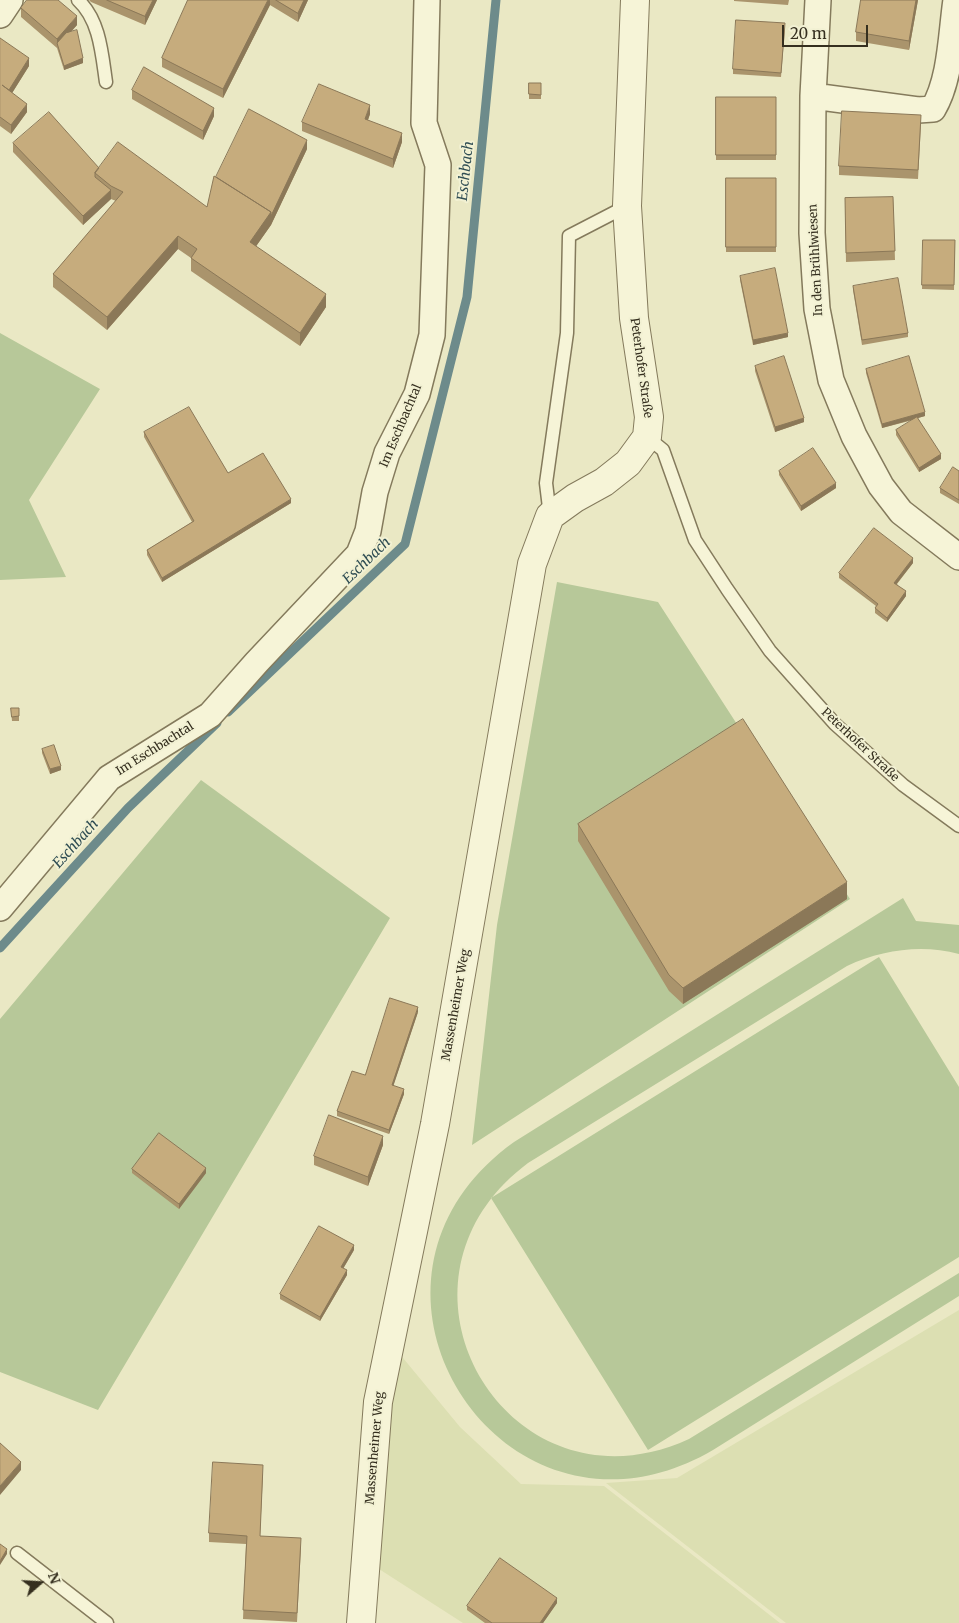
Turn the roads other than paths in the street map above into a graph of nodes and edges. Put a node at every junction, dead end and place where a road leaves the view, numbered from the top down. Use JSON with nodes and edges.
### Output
{"nodes":[{"id":1,"x":10,"y":0,"type":"edge"},
{"id":2,"x":78,"y":0,"type":"edge"},
{"id":3,"x":427,"y":0,"type":"edge"},
{"id":4,"x":635,"y":0,"type":"edge"},
{"id":5,"x":818,"y":0,"type":"edge"},
{"id":6,"x":956,"y":0,"type":"edge"},
{"id":7,"x":0,"y":15,"type":"edge"},
{"id":8,"x":106,"y":82,"type":"dead end"},
{"id":9,"x":813,"y":96,"type":"junction"},
{"id":10,"x":627,"y":206,"type":"junction"},
{"id":11,"x":647,"y":436,"type":"junction"},
{"id":12,"x":550,"y":516,"type":"junction"},
{"id":13,"x":959,"y":557,"type":"edge"},
{"id":14,"x":959,"y":826,"type":"edge"},
{"id":15,"x":0,"y":908,"type":"edge"},
{"id":16,"x":17,"y":1553,"type":"dead end"},
{"id":17,"x":357,"y":1620,"type":"edge"},
{"id":18,"x":107,"y":1623,"type":"edge"}],
"edges":[{"from":1,"to":7,"type":"street"},
{"from":2,"to":8,"type":"lane"},
{"from":3,"to":15,"type":"street","name":"Im Eschbachtal"},
{"from":4,"to":10,"type":"street","name":"Peterhofer Straße"},
{"from":5,"to":9,"type":"street","name":"In den Brühlwiesen"},
{"from":6,"to":9,"type":"street"},
{"from":9,"to":13,"type":"street","name":"In den Brühlwiesen"},
{"from":10,"to":11,"type":"street","name":"Peterhofer Straße"},
{"from":10,"to":12,"type":"lane"},
{"from":11,"to":12,"type":"street"},
{"from":11,"to":14,"type":"lane","name":"Peterhofer Straße"},
{"from":12,"to":17,"type":"street","name":"Massenheimer Weg"},
{"from":16,"to":18,"type":"lane"}]}
